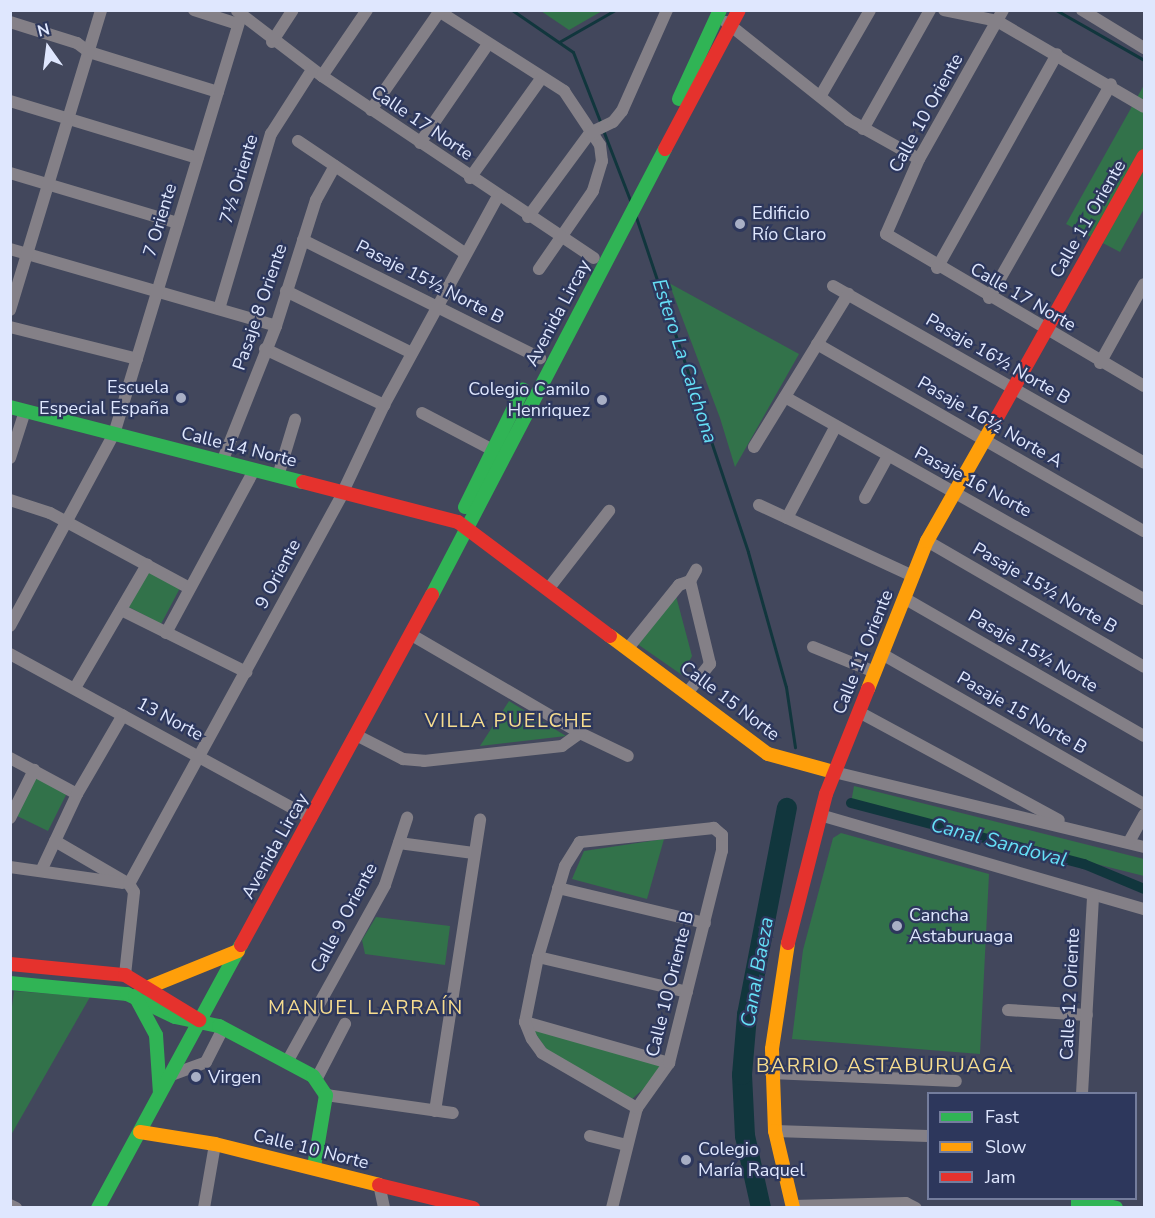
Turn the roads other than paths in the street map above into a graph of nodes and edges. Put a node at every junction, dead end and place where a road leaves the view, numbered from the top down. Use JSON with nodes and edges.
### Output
{"nodes":[{"id":1,"x":101,"y":10,"type":"edge"},
{"id":2,"x":194,"y":10,"type":"edge"},
{"id":3,"x":293,"y":10,"type":"edge"},
{"id":4,"x":367,"y":10,"type":"edge"},
{"id":5,"x":667,"y":10,"type":"edge"},
{"id":6,"x":739,"y":10,"type":"edge"},
{"id":7,"x":870,"y":10,"type":"edge"},
{"id":8,"x":930,"y":10,"type":"edge"},
{"id":9,"x":944,"y":10,"type":"edge"},
{"id":10,"x":1082,"y":10,"type":"edge"},
{"id":11,"x":438,"y":11,"type":"edge"},
{"id":12,"x":719,"y":13,"type":"edge"},
{"id":13,"x":1000,"y":16,"type":"edge"},
{"id":14,"x":238,"y":17,"type":"edge"},
{"id":15,"x":10,"y":22,"type":"edge"},
{"id":16,"x":732,"y":25,"type":"junction"},
{"id":17,"x":272,"y":42,"type":"junction"},
{"id":18,"x":488,"y":44,"type":"junction"},
{"id":19,"x":1144,"y":48,"type":"edge"},
{"id":20,"x":89,"y":52,"type":"junction"},
{"id":21,"x":1057,"y":54,"type":"junction"},
{"id":22,"x":317,"y":73,"type":"junction"},
{"id":23,"x":540,"y":79,"type":"junction"},
{"id":24,"x":1111,"y":84,"type":"junction"},
{"id":25,"x":218,"y":92,"type":"junction"},
{"id":26,"x":821,"y":95,"type":"junction"},
{"id":27,"x":10,"y":101,"type":"edge"},
{"id":28,"x":1144,"y":107,"type":"edge"},
{"id":29,"x":371,"y":110,"type":"junction"},
{"id":30,"x":68,"y":120,"type":"junction"},
{"id":31,"x":598,"y":129,"type":"junction"},
{"id":32,"x":862,"y":129,"type":"junction"},
{"id":33,"x":298,"y":141,"type":"dead end"},
{"id":34,"x":420,"y":143,"type":"junction"},
{"id":35,"x":1144,"y":156,"type":"edge"},
{"id":36,"x":198,"y":158,"type":"junction"},
{"id":37,"x":919,"y":159,"type":"junction"},
{"id":38,"x":335,"y":166,"type":"junction"},
{"id":39,"x":10,"y":173,"type":"edge"},
{"id":40,"x":470,"y":178,"type":"junction"},
{"id":41,"x":645,"y":178,"type":"junction"},
{"id":42,"x":48,"y":185,"type":"junction"},
{"id":43,"x":498,"y":196,"type":"junction"},
{"id":44,"x":528,"y":217,"type":"junction"},
{"id":45,"x":178,"y":223,"type":"junction"},
{"id":46,"x":886,"y":234,"type":"joint"},
{"id":47,"x":559,"y":238,"type":"junction"},
{"id":48,"x":303,"y":240,"type":"junction"},
{"id":49,"x":10,"y":249,"type":"edge"},
{"id":50,"x":27,"y":254,"type":"junction"},
{"id":51,"x":466,"y":254,"type":"junction"},
{"id":52,"x":594,"y":258,"type":"junction"},
{"id":53,"x":936,"y":267,"type":"junction"},
{"id":54,"x":539,"y":269,"type":"dead end"},
{"id":55,"x":1144,"y":284,"type":"edge"},
{"id":56,"x":834,"y":286,"type":"dead end"},
{"id":57,"x":158,"y":290,"type":"junction"},
{"id":58,"x":286,"y":291,"type":"junction"},
{"id":59,"x":848,"y":294,"type":"junction"},
{"id":60,"x":989,"y":298,"type":"junction"},
{"id":61,"x":439,"y":304,"type":"junction"},
{"id":62,"x":219,"y":309,"type":"junction"},
{"id":63,"x":10,"y":310,"type":"edge"},
{"id":64,"x":276,"y":326,"type":"junction"},
{"id":65,"x":10,"y":327,"type":"edge"},
{"id":66,"x":1046,"y":331,"type":"junction"},
{"id":67,"x":817,"y":344,"type":"junction"},
{"id":68,"x":265,"y":349,"type":"junction"},
{"id":69,"x":412,"y":353,"type":"junction"},
{"id":70,"x":540,"y":358,"type":"junction"},
{"id":71,"x":137,"y":359,"type":"junction"},
{"id":72,"x":1100,"y":363,"type":"junction"},
{"id":73,"x":1144,"y":386,"type":"edge"},
{"id":74,"x":1014,"y":389,"type":"junction"},
{"id":75,"x":785,"y":397,"type":"junction"},
{"id":76,"x":384,"y":405,"type":"junction"},
{"id":77,"x":10,"y":407,"type":"edge"},
{"id":78,"x":26,"y":411,"type":"junction"},
{"id":79,"x":422,"y":413,"type":"dead end"},
{"id":80,"x":295,"y":420,"type":"dead end"},
{"id":81,"x":836,"y":426,"type":"junction"},
{"id":82,"x":114,"y":434,"type":"junction"},
{"id":83,"x":984,"y":440,"type":"junction"},
{"id":84,"x":754,"y":447,"type":"dead end"},
{"id":85,"x":491,"y":449,"type":"junction"},
{"id":86,"x":888,"y":456,"type":"junction"},
{"id":87,"x":10,"y":458,"type":"edge"},
{"id":88,"x":222,"y":462,"type":"junction"},
{"id":89,"x":1144,"y":463,"type":"edge"},
{"id":90,"x":254,"y":470,"type":"junction"},
{"id":91,"x":278,"y":476,"type":"junction"},
{"id":92,"x":343,"y":491,"type":"junction"},
{"id":93,"x":954,"y":493,"type":"junction"},
{"id":94,"x":865,"y":498,"type":"dead end"},
{"id":95,"x":10,"y":500,"type":"edge"},
{"id":96,"x":759,"y":505,"type":"dead end"},
{"id":97,"x":609,"y":511,"type":"dead end"},
{"id":98,"x":787,"y":518,"type":"junction"},
{"id":99,"x":66,"y":522,"type":"junction"},
{"id":100,"x":463,"y":525,"type":"junction"},
{"id":101,"x":1144,"y":531,"type":"edge"},
{"id":102,"x":927,"y":541,"type":"junction"},
{"id":103,"x":147,"y":565,"type":"junction"},
{"id":104,"x":913,"y":576,"type":"junction"},
{"id":105,"x":189,"y":588,"type":"junction"},
{"id":106,"x":549,"y":588,"type":"junction"},
{"id":107,"x":904,"y":598,"type":"junction"},
{"id":108,"x":1144,"y":599,"type":"edge"},
{"id":109,"x":121,"y":610,"type":"junction"},
{"id":110,"x":10,"y":626,"type":"edge"},
{"id":111,"x":166,"y":633,"type":"junction"},
{"id":112,"x":410,"y":634,"type":"junction"},
{"id":113,"x":629,"y":647,"type":"junction"},
{"id":114,"x":813,"y":647,"type":"dead end"},
{"id":115,"x":10,"y":654,"type":"edge"},
{"id":116,"x":882,"y":654,"type":"junction"},
{"id":117,"x":1144,"y":667,"type":"edge"},
{"id":118,"x":246,"y":672,"type":"junction"},
{"id":119,"x":875,"y":672,"type":"junction"},
{"id":120,"x":75,"y":688,"type":"junction"},
{"id":121,"x":688,"y":692,"type":"junction"},
{"id":122,"x":859,"y":712,"type":"junction"},
{"id":123,"x":123,"y":715,"type":"junction"},
{"id":124,"x":580,"y":734,"type":"junction"},
{"id":125,"x":356,"y":735,"type":"junction"},
{"id":126,"x":1144,"y":736,"type":"edge"},
{"id":127,"x":198,"y":755,"type":"junction"},
{"id":128,"x":628,"y":756,"type":"dead end"},
{"id":129,"x":10,"y":758,"type":"edge"},
{"id":130,"x":34,"y":770,"type":"junction"},
{"id":131,"x":834,"y":772,"type":"junction"},
{"id":132,"x":76,"y":794,"type":"junction"},
{"id":133,"x":1144,"y":804,"type":"edge"},
{"id":134,"x":820,"y":815,"type":"junction"},
{"id":135,"x":1144,"y":815,"type":"edge"},
{"id":136,"x":10,"y":818,"type":"edge"},
{"id":137,"x":311,"y":818,"type":"junction"},
{"id":138,"x":407,"y":818,"type":"dead end"},
{"id":139,"x":480,"y":819,"type":"dead end"},
{"id":140,"x":1074,"y":828,"type":"junction"},
{"id":141,"x":55,"y":842,"type":"junction"},
{"id":142,"x":1129,"y":842,"type":"junction"},
{"id":143,"x":399,"y":843,"type":"junction"},
{"id":144,"x":1144,"y":847,"type":"edge"},
{"id":145,"x":473,"y":853,"type":"junction"},
{"id":146,"x":10,"y":867,"type":"edge"},
{"id":147,"x":41,"y":871,"type":"junction"},
{"id":148,"x":129,"y":884,"type":"junction"},
{"id":149,"x":558,"y":888,"type":"junction"},
{"id":150,"x":1093,"y":897,"type":"junction"},
{"id":151,"x":1144,"y":909,"type":"edge"},
{"id":152,"x":705,"y":923,"type":"junction"},
{"id":153,"x":238,"y":951,"type":"junction"},
{"id":154,"x":538,"y":957,"type":"junction"},
{"id":155,"x":10,"y":964,"type":"edge"},
{"id":156,"x":125,"y":975,"type":"junction"},
{"id":157,"x":10,"y":982,"type":"edge"},
{"id":158,"x":149,"y":987,"type":"junction"},
{"id":159,"x":687,"y":992,"type":"junction"},
{"id":160,"x":135,"y":996,"type":"junction"},
{"id":161,"x":1008,"y":1010,"type":"dead end"},
{"id":162,"x":1087,"y":1015,"type":"junction"},
{"id":163,"x":200,"y":1021,"type":"junction"},
{"id":164,"x":345,"y":1024,"type":"dead end"},
{"id":165,"x":526,"y":1024,"type":"junction"},
{"id":166,"x":223,"y":1029,"type":"junction"},
{"id":167,"x":287,"y":1062,"type":"junction"},
{"id":168,"x":669,"y":1063,"type":"junction"},
{"id":169,"x":771,"y":1073,"type":"junction"},
{"id":170,"x":171,"y":1075,"type":"junction"},
{"id":171,"x":956,"y":1081,"type":"dead end"},
{"id":172,"x":322,"y":1086,"type":"junction"},
{"id":173,"x":1082,"y":1092,"type":"edge"},
{"id":174,"x":160,"y":1094,"type":"junction"},
{"id":175,"x":637,"y":1108,"type":"junction"},
{"id":176,"x":435,"y":1111,"type":"junction"},
{"id":177,"x":453,"y":1113,"type":"dead end"},
{"id":178,"x":775,"y":1131,"type":"junction"},
{"id":179,"x":140,"y":1132,"type":"junction"},
{"id":180,"x":590,"y":1136,"type":"dead end"},
{"id":181,"x":927,"y":1136,"type":"edge"},
{"id":182,"x":215,"y":1144,"type":"junction"},
{"id":183,"x":627,"y":1145,"type":"junction"},
{"id":184,"x":314,"y":1167,"type":"junction"},
{"id":185,"x":379,"y":1184,"type":"junction"},
{"id":186,"x":1082,"y":1200,"type":"edge"},
{"id":187,"x":10,"y":1205,"type":"edge"},
{"id":188,"x":793,"y":1207,"type":"edge"},
{"id":189,"x":16,"y":1208,"type":"edge"},
{"id":190,"x":98,"y":1208,"type":"edge"},
{"id":191,"x":204,"y":1208,"type":"edge"},
{"id":192,"x":384,"y":1208,"type":"edge"},
{"id":193,"x":473,"y":1208,"type":"edge"},
{"id":194,"x":612,"y":1208,"type":"edge"},
{"id":195,"x":916,"y":1208,"type":"edge"},
{"id":196,"x":1116,"y":1208,"type":"edge"}],
"edges":[{"from":1,"to":20,"type":"street"},
{"from":2,"to":14,"type":"street"},
{"from":3,"to":17,"type":"street"},
{"from":4,"to":22,"type":"street","name":"7½ Oriente"},
{"from":5,"to":31,"type":"street"},
{"from":6,"to":16,"type":"main road","name":"Avenida Lircay"},
{"from":7,"to":26,"type":"street"},
{"from":8,"to":32,"type":"street"},
{"from":9,"to":13,"type":"street"},
{"from":10,"to":19,"type":"street"},
{"from":11,"to":18,"type":"street"},
{"from":11,"to":29,"type":"street"},
{"from":12,"to":16,"type":"street"},
{"from":12,"to":41,"type":"main road","name":"Avenida Lircay"},
{"from":13,"to":21,"type":"street"},
{"from":13,"to":37,"type":"street","name":"Calle 10 Oriente"},
{"from":14,"to":17,"type":"street","name":"Calle 17 Norte"},
{"from":14,"to":25,"type":"street","name":"7 Oriente"},
{"from":15,"to":20,"type":"street"},
{"from":16,"to":26,"type":"street"},
{"from":16,"to":41,"type":"main road","name":"Avenida Lircay"},
{"from":17,"to":22,"type":"street","name":"Calle 17 Norte"},
{"from":18,"to":23,"type":"street"},
{"from":18,"to":34,"type":"street"},
{"from":20,"to":25,"type":"street"},
{"from":20,"to":30,"type":"street"},
{"from":21,"to":24,"type":"street"},
{"from":21,"to":53,"type":"street"},
{"from":22,"to":29,"type":"street","name":"Calle 17 Norte"},
{"from":22,"to":62,"type":"street","name":"7½ Oriente"},
{"from":23,"to":31,"type":"street"},
{"from":23,"to":40,"type":"street"},
{"from":24,"to":28,"type":"street"},
{"from":24,"to":60,"type":"street"},
{"from":25,"to":36,"type":"street","name":"7 Oriente"},
{"from":26,"to":32,"type":"street"},
{"from":27,"to":30,"type":"street"},
{"from":29,"to":34,"type":"street","name":"Calle 17 Norte"},
{"from":30,"to":36,"type":"street"},
{"from":30,"to":42,"type":"street"},
{"from":31,"to":44,"type":"street"},
{"from":31,"to":47,"type":"street"},
{"from":32,"to":37,"type":"street"},
{"from":33,"to":38,"type":"street"},
{"from":34,"to":40,"type":"street","name":"Calle 17 Norte"},
{"from":35,"to":66,"type":"main road","name":"Calle 11 Oriente"},
{"from":36,"to":45,"type":"street","name":"7 Oriente"},
{"from":37,"to":46,"type":"street","name":"Calle 10 Oriente"},
{"from":38,"to":48,"type":"street","name":"Pasaje 8 Oriente"},
{"from":38,"to":51,"type":"street"},
{"from":39,"to":42,"type":"street"},
{"from":40,"to":43,"type":"street","name":"Calle 17 Norte"},
{"from":41,"to":52,"type":"main road","name":"Avenida Lircay"},
{"from":41,"to":100,"type":"main road","name":"Avenida Lircay"},
{"from":42,"to":45,"type":"street"},
{"from":42,"to":50,"type":"street"},
{"from":43,"to":44,"type":"street","name":"Calle 17 Norte"},
{"from":43,"to":51,"type":"street","name":"9 Oriente"},
{"from":44,"to":47,"type":"street","name":"Calle 17 Norte"},
{"from":45,"to":57,"type":"street","name":"7 Oriente"},
{"from":46,"to":53,"type":"street","name":"Calle 17 Norte"},
{"from":47,"to":52,"type":"street","name":"Calle 17 Norte"},
{"from":47,"to":54,"type":"street"},
{"from":48,"to":58,"type":"street","name":"Pasaje 8 Oriente"},
{"from":48,"to":61,"type":"street","name":"Pasaje 15½ Norte B"},
{"from":49,"to":50,"type":"street"},
{"from":50,"to":57,"type":"street"},
{"from":50,"to":63,"type":"street"},
{"from":51,"to":61,"type":"street","name":"9 Oriente"},
{"from":52,"to":70,"type":"main road","name":"Avenida Lircay"},
{"from":53,"to":60,"type":"street","name":"Calle 17 Norte"},
{"from":55,"to":72,"type":"street"},
{"from":56,"to":59,"type":"street","name":"Pasaje 16½ Norte B"},
{"from":57,"to":62,"type":"street"},
{"from":57,"to":71,"type":"street","name":"7 Oriente"},
{"from":58,"to":64,"type":"street","name":"Pasaje 8 Oriente"},
{"from":58,"to":69,"type":"street"},
{"from":59,"to":67,"type":"street"},
{"from":59,"to":74,"type":"street","name":"Pasaje 16½ Norte B"},
{"from":60,"to":66,"type":"street","name":"Calle 17 Norte"},
{"from":61,"to":69,"type":"street","name":"9 Oriente"},
{"from":61,"to":70,"type":"street","name":"Pasaje 15½ Norte B"},
{"from":62,"to":64,"type":"street"},
{"from":64,"to":68,"type":"street","name":"Pasaje 8 Oriente"},
{"from":65,"to":71,"type":"street"},
{"from":66,"to":72,"type":"street","name":"Calle 17 Norte"},
{"from":66,"to":74,"type":"main road","name":"Calle 11 Oriente"},
{"from":67,"to":75,"type":"street"},
{"from":67,"to":83,"type":"street","name":"Pasaje 16½ Norte A"},
{"from":68,"to":76,"type":"street"},
{"from":68,"to":88,"type":"street","name":"Pasaje 8 Oriente"},
{"from":69,"to":76,"type":"street","name":"9 Oriente"},
{"from":70,"to":85,"type":"main road","name":"Avenida Lircay"},
{"from":71,"to":82,"type":"street","name":"7 Oriente"},
{"from":72,"to":73,"type":"street","name":"Calle 17 Norte"},
{"from":74,"to":83,"type":"main road","name":"Calle 11 Oriente"},
{"from":74,"to":89,"type":"street","name":"Pasaje 16½ Norte B"},
{"from":75,"to":81,"type":"street","name":"Pasaje 16 Norte"},
{"from":75,"to":84,"type":"street"},
{"from":76,"to":92,"type":"street","name":"9 Oriente"},
{"from":77,"to":78,"type":"main road","name":"Calle 14 Norte"},
{"from":78,"to":82,"type":"main road","name":"Calle 14 Norte"},
{"from":78,"to":87,"type":"street"},
{"from":79,"to":85,"type":"street"},
{"from":80,"to":91,"type":"street"},
{"from":81,"to":86,"type":"street","name":"Pasaje 16 Norte"},
{"from":81,"to":98,"type":"street"},
{"from":82,"to":88,"type":"main road","name":"Calle 14 Norte"},
{"from":82,"to":99,"type":"street","name":"7 Oriente"},
{"from":83,"to":93,"type":"main road","name":"Calle 11 Oriente"},
{"from":83,"to":101,"type":"street","name":"Pasaje 16½ Norte A"},
{"from":85,"to":100,"type":"main road","name":"Avenida Lircay"},
{"from":86,"to":93,"type":"street","name":"Pasaje 16 Norte"},
{"from":86,"to":94,"type":"street"},
{"from":88,"to":90,"type":"main road","name":"Calle 14 Norte"},
{"from":90,"to":91,"type":"main road","name":"Calle 14 Norte"},
{"from":90,"to":105,"type":"street"},
{"from":91,"to":92,"type":"main road","name":"Calle 14 Norte"},
{"from":92,"to":100,"type":"main road","name":"Calle 14 Norte"},
{"from":92,"to":118,"type":"street","name":"9 Oriente"},
{"from":93,"to":102,"type":"main road","name":"Calle 11 Oriente"},
{"from":93,"to":108,"type":"street","name":"Pasaje 16 Norte"},
{"from":95,"to":99,"type":"street"},
{"from":96,"to":98,"type":"street"},
{"from":97,"to":106,"type":"street"},
{"from":98,"to":104,"type":"street"},
{"from":99,"to":103,"type":"street"},
{"from":99,"to":110,"type":"street","name":"7 Oriente"},
{"from":100,"to":106,"type":"main road","name":"Calle 15 Norte"},
{"from":100,"to":112,"type":"main road","name":"Avenida Lircay"},
{"from":102,"to":104,"type":"main road","name":"Calle 11 Oriente"},
{"from":102,"to":117,"type":"street","name":"Pasaje 15½ Norte B"},
{"from":103,"to":105,"type":"street"},
{"from":103,"to":109,"type":"street"},
{"from":104,"to":107,"type":"main road","name":"Calle 11 Oriente"},
{"from":105,"to":111,"type":"street"},
{"from":106,"to":113,"type":"main road","name":"Calle 15 Norte"},
{"from":107,"to":116,"type":"main road","name":"Calle 11 Oriente"},
{"from":107,"to":126,"type":"street","name":"Pasaje 15½ Norte"},
{"from":109,"to":111,"type":"street"},
{"from":109,"to":120,"type":"street"},
{"from":111,"to":118,"type":"street"},
{"from":112,"to":124,"type":"street"},
{"from":112,"to":125,"type":"main road","name":"Avenida Lircay"},
{"from":113,"to":121,"type":"main road","name":"Calle 15 Norte"},
{"from":113,"to":121,"type":"street"},
{"from":114,"to":119,"type":"street"},
{"from":115,"to":120,"type":"street","name":"13 Norte"},
{"from":116,"to":119,"type":"main road","name":"Calle 11 Oriente"},
{"from":116,"to":133,"type":"street","name":"Pasaje 15 Norte B"},
{"from":118,"to":127,"type":"street","name":"9 Oriente"},
{"from":119,"to":122,"type":"main road","name":"Calle 11 Oriente"},
{"from":120,"to":123,"type":"street","name":"13 Norte"},
{"from":121,"to":131,"type":"main road","name":"Calle 15 Norte"},
{"from":122,"to":131,"type":"main road","name":"Calle 11 Oriente"},
{"from":122,"to":140,"type":"street"},
{"from":123,"to":127,"type":"street","name":"13 Norte"},
{"from":123,"to":132,"type":"street"},
{"from":124,"to":125,"type":"street"},
{"from":124,"to":128,"type":"street"},
{"from":125,"to":137,"type":"main road","name":"Avenida Lircay"},
{"from":127,"to":137,"type":"street","name":"13 Norte"},
{"from":127,"to":148,"type":"street","name":"9 Oriente"},
{"from":129,"to":130,"type":"street"},
{"from":130,"to":132,"type":"street"},
{"from":130,"to":136,"type":"street"},
{"from":131,"to":134,"type":"main road","name":"Calle 11 Oriente"},
{"from":131,"to":140,"type":"street","name":"Calle 15 Norte"},
{"from":132,"to":141,"type":"street"},
{"from":134,"to":150,"type":"street"},
{"from":134,"to":169,"type":"main road","name":"Calle 11 Oriente"},
{"from":135,"to":142,"type":"street"},
{"from":137,"to":153,"type":"main road","name":"Avenida Lircay"},
{"from":138,"to":143,"type":"street","name":"Calle 9 Oriente"},
{"from":139,"to":145,"type":"street"},
{"from":140,"to":142,"type":"street","name":"Calle 15 Norte"},
{"from":141,"to":147,"type":"street"},
{"from":141,"to":148,"type":"street"},
{"from":142,"to":144,"type":"street","name":"Calle 15 Norte"},
{"from":143,"to":145,"type":"street"},
{"from":143,"to":167,"type":"street","name":"Calle 9 Oriente"},
{"from":145,"to":176,"type":"street"},
{"from":146,"to":147,"type":"street"},
{"from":147,"to":148,"type":"street"},
{"from":148,"to":156,"type":"street"},
{"from":149,"to":152,"type":"street"},
{"from":149,"to":152,"type":"street","name":"Calle 10 Oriente B"},
{"from":149,"to":154,"type":"street"},
{"from":150,"to":151,"type":"street"},
{"from":150,"to":162,"type":"street","name":"Calle 12 Oriente"},
{"from":152,"to":159,"type":"street","name":"Calle 10 Oriente B"},
{"from":153,"to":158,"type":"main road"},
{"from":153,"to":163,"type":"main road","name":"Avenida Lircay"},
{"from":154,"to":159,"type":"street"},
{"from":154,"to":165,"type":"street"},
{"from":155,"to":156,"type":"main road"},
{"from":156,"to":158,"type":"main road"},
{"from":157,"to":160,"type":"main road"},
{"from":158,"to":163,"type":"main road"},
{"from":159,"to":168,"type":"street","name":"Calle 10 Oriente B"},
{"from":160,"to":163,"type":"main road"},
{"from":160,"to":174,"type":"main road"},
{"from":161,"to":162,"type":"street"},
{"from":162,"to":173,"type":"street","name":"Calle 12 Oriente"},
{"from":163,"to":166,"type":"main road"},
{"from":163,"to":170,"type":"main road","name":"Avenida Lircay"},
{"from":164,"to":172,"type":"street"},
{"from":165,"to":168,"type":"street"},
{"from":165,"to":175,"type":"street"},
{"from":166,"to":167,"type":"main road"},
{"from":166,"to":170,"type":"street"},
{"from":167,"to":172,"type":"main road"},
{"from":168,"to":175,"type":"street","name":"Calle 10 Oriente B"},
{"from":169,"to":171,"type":"street"},
{"from":169,"to":178,"type":"main road","name":"Calle 11 Oriente"},
{"from":170,"to":174,"type":"main road","name":"Avenida Lircay"},
{"from":172,"to":176,"type":"street"},
{"from":172,"to":184,"type":"main road"},
{"from":174,"to":179,"type":"main road","name":"Avenida Lircay"},
{"from":175,"to":183,"type":"street","name":"Calle 10 Oriente B"},
{"from":176,"to":177,"type":"street"},
{"from":178,"to":181,"type":"street"},
{"from":178,"to":188,"type":"main road","name":"Calle 11 Oriente"},
{"from":179,"to":182,"type":"main road","name":"Calle 10 Norte"},
{"from":179,"to":190,"type":"main road","name":"Avenida Lircay"},
{"from":180,"to":183,"type":"street"},
{"from":182,"to":184,"type":"main road","name":"Calle 10 Norte"},
{"from":182,"to":191,"type":"street"},
{"from":183,"to":194,"type":"street","name":"Calle 10 Oriente B"},
{"from":184,"to":185,"type":"main road","name":"Calle 10 Norte"},
{"from":185,"to":192,"type":"street"},
{"from":185,"to":193,"type":"main road","name":"Calle 10 Norte"},
{"from":186,"to":196,"type":"main road"},
{"from":187,"to":189,"type":"street"},
{"from":188,"to":195,"type":"street"}]}
